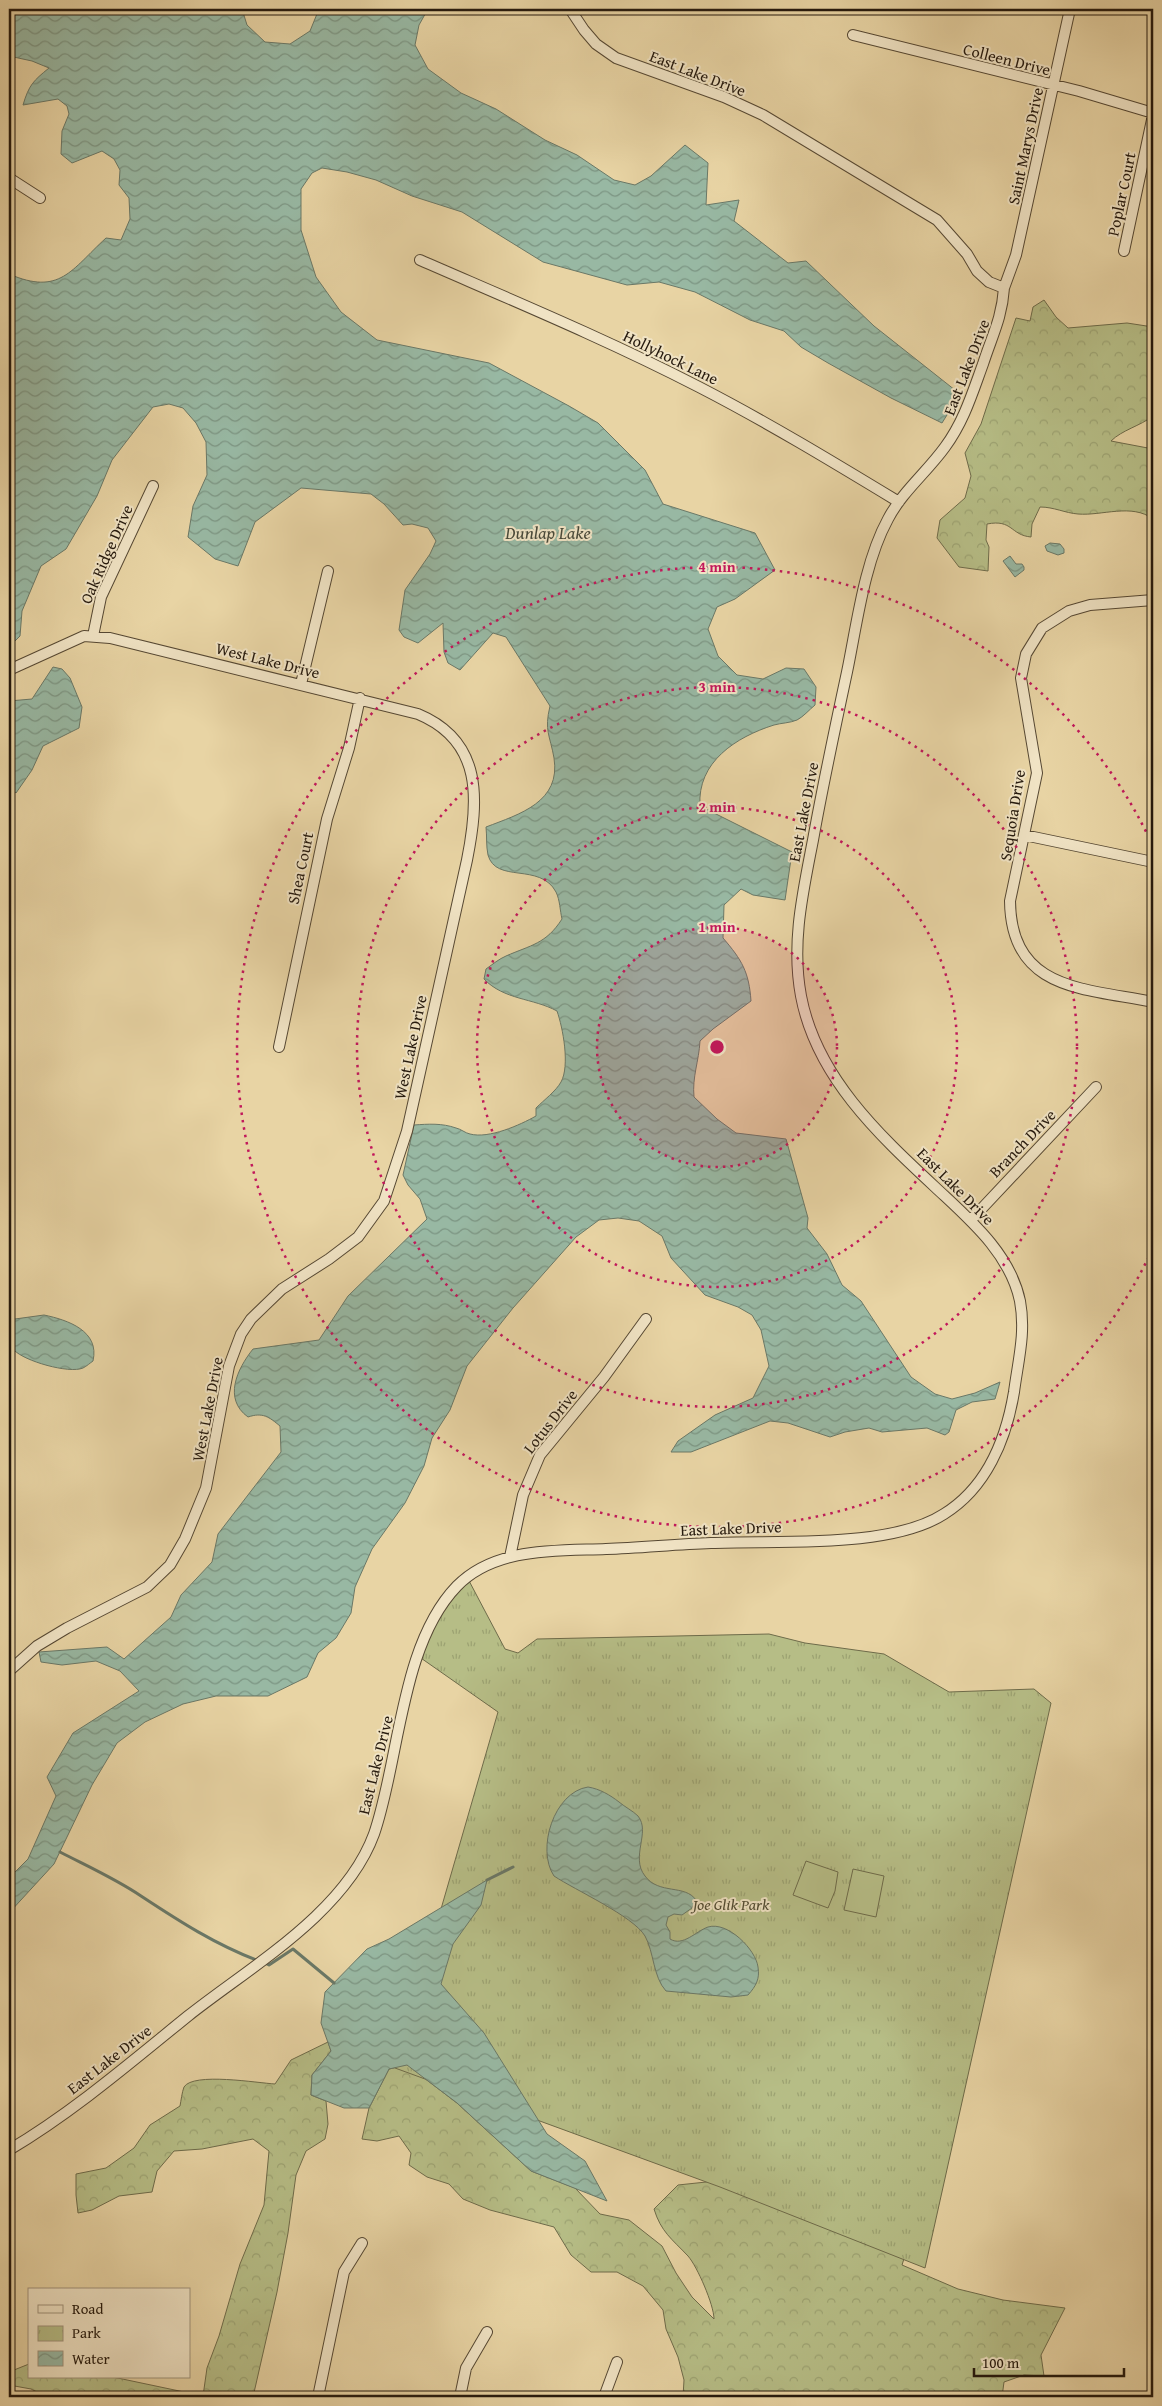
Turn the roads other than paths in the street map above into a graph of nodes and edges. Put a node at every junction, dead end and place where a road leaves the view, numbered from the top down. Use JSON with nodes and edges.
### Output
{"nodes":[{"id":1,"x":570,"y":9,"type":"edge"},
{"id":2,"x":1070,"y":9,"type":"edge"},
{"id":3,"x":853,"y":35,"type":"dead end"},
{"id":4,"x":1053,"y":86,"type":"junction"},
{"id":5,"x":1153,"y":114,"type":"edge"},
{"id":6,"x":9,"y":178,"type":"edge"},
{"id":7,"x":40,"y":198,"type":"dead end"},
{"id":8,"x":1124,"y":251,"type":"dead end"},
{"id":9,"x":420,"y":260,"type":"dead end"},
{"id":10,"x":1004,"y":288,"type":"junction"},
{"id":11,"x":153,"y":486,"type":"dead end"},
{"id":12,"x":899,"y":502,"type":"junction"},
{"id":13,"x":328,"y":571,"type":"dead end"},
{"id":14,"x":1153,"y":600,"type":"edge"},
{"id":15,"x":93,"y":636,"type":"junction"},
{"id":16,"x":9,"y":670,"type":"edge"},
{"id":17,"x":301,"y":684,"type":"junction"},
{"id":18,"x":360,"y":698,"type":"junction"},
{"id":19,"x":1024,"y":835,"type":"junction"},
{"id":20,"x":1153,"y":862,"type":"edge"},
{"id":21,"x":1153,"y":1002,"type":"edge"},
{"id":22,"x":279,"y":1047,"type":"dead end"},
{"id":23,"x":1096,"y":1087,"type":"dead end"},
{"id":24,"x":971,"y":1220,"type":"junction"},
{"id":25,"x":646,"y":1318,"type":"dead end"},
{"id":26,"x":510,"y":1557,"type":"junction"},
{"id":27,"x":9,"y":1671,"type":"edge"},
{"id":28,"x":9,"y":2150,"type":"edge"},
{"id":29,"x":362,"y":2243,"type":"dead end"},
{"id":30,"x":487,"y":2332,"type":"dead end"},
{"id":31,"x":617,"y":2362,"type":"dead end"},
{"id":32,"x":318,"y":2397,"type":"edge"},
{"id":33,"x":460,"y":2397,"type":"edge"},
{"id":34,"x":604,"y":2397,"type":"edge"}],
"edges":[{"from":1,"to":10,"type":"street","name":"East Lake Drive"},
{"from":2,"to":4,"type":"street","name":"Saint Marys Drive"},
{"from":3,"to":4,"type":"street","name":"Colleen Drive"},
{"from":4,"to":5,"type":"street","name":"Colleen Drive"},
{"from":4,"to":10,"type":"street","name":"Saint Marys Drive"},
{"from":5,"to":8,"type":"street","name":"Poplar Court"},
{"from":6,"to":7,"type":"street"},
{"from":9,"to":12,"type":"street","name":"Hollyhock Lane"},
{"from":10,"to":12,"type":"street","name":"East Lake Drive"},
{"from":11,"to":15,"type":"street","name":"Oak Ridge Drive"},
{"from":12,"to":24,"type":"street","name":"East Lake Drive"},
{"from":13,"to":17,"type":"street"},
{"from":14,"to":19,"type":"street","name":"Sequoia Drive"},
{"from":15,"to":16,"type":"street","name":"West Lake Drive"},
{"from":15,"to":17,"type":"street","name":"West Lake Drive"},
{"from":17,"to":18,"type":"street","name":"West Lake Drive"},
{"from":18,"to":22,"type":"street","name":"Shea Court"},
{"from":18,"to":27,"type":"street","name":"West Lake Drive"},
{"from":19,"to":20,"type":"street"},
{"from":19,"to":21,"type":"street","name":"Sequoia Drive"},
{"from":23,"to":24,"type":"street","name":"Branch Drive"},
{"from":24,"to":26,"type":"street","name":"East Lake Drive"},
{"from":25,"to":26,"type":"street","name":"Lotus Drive"},
{"from":26,"to":28,"type":"street","name":"East Lake Drive"},
{"from":29,"to":32,"type":"street"},
{"from":30,"to":33,"type":"street"},
{"from":31,"to":34,"type":"street"}]}
